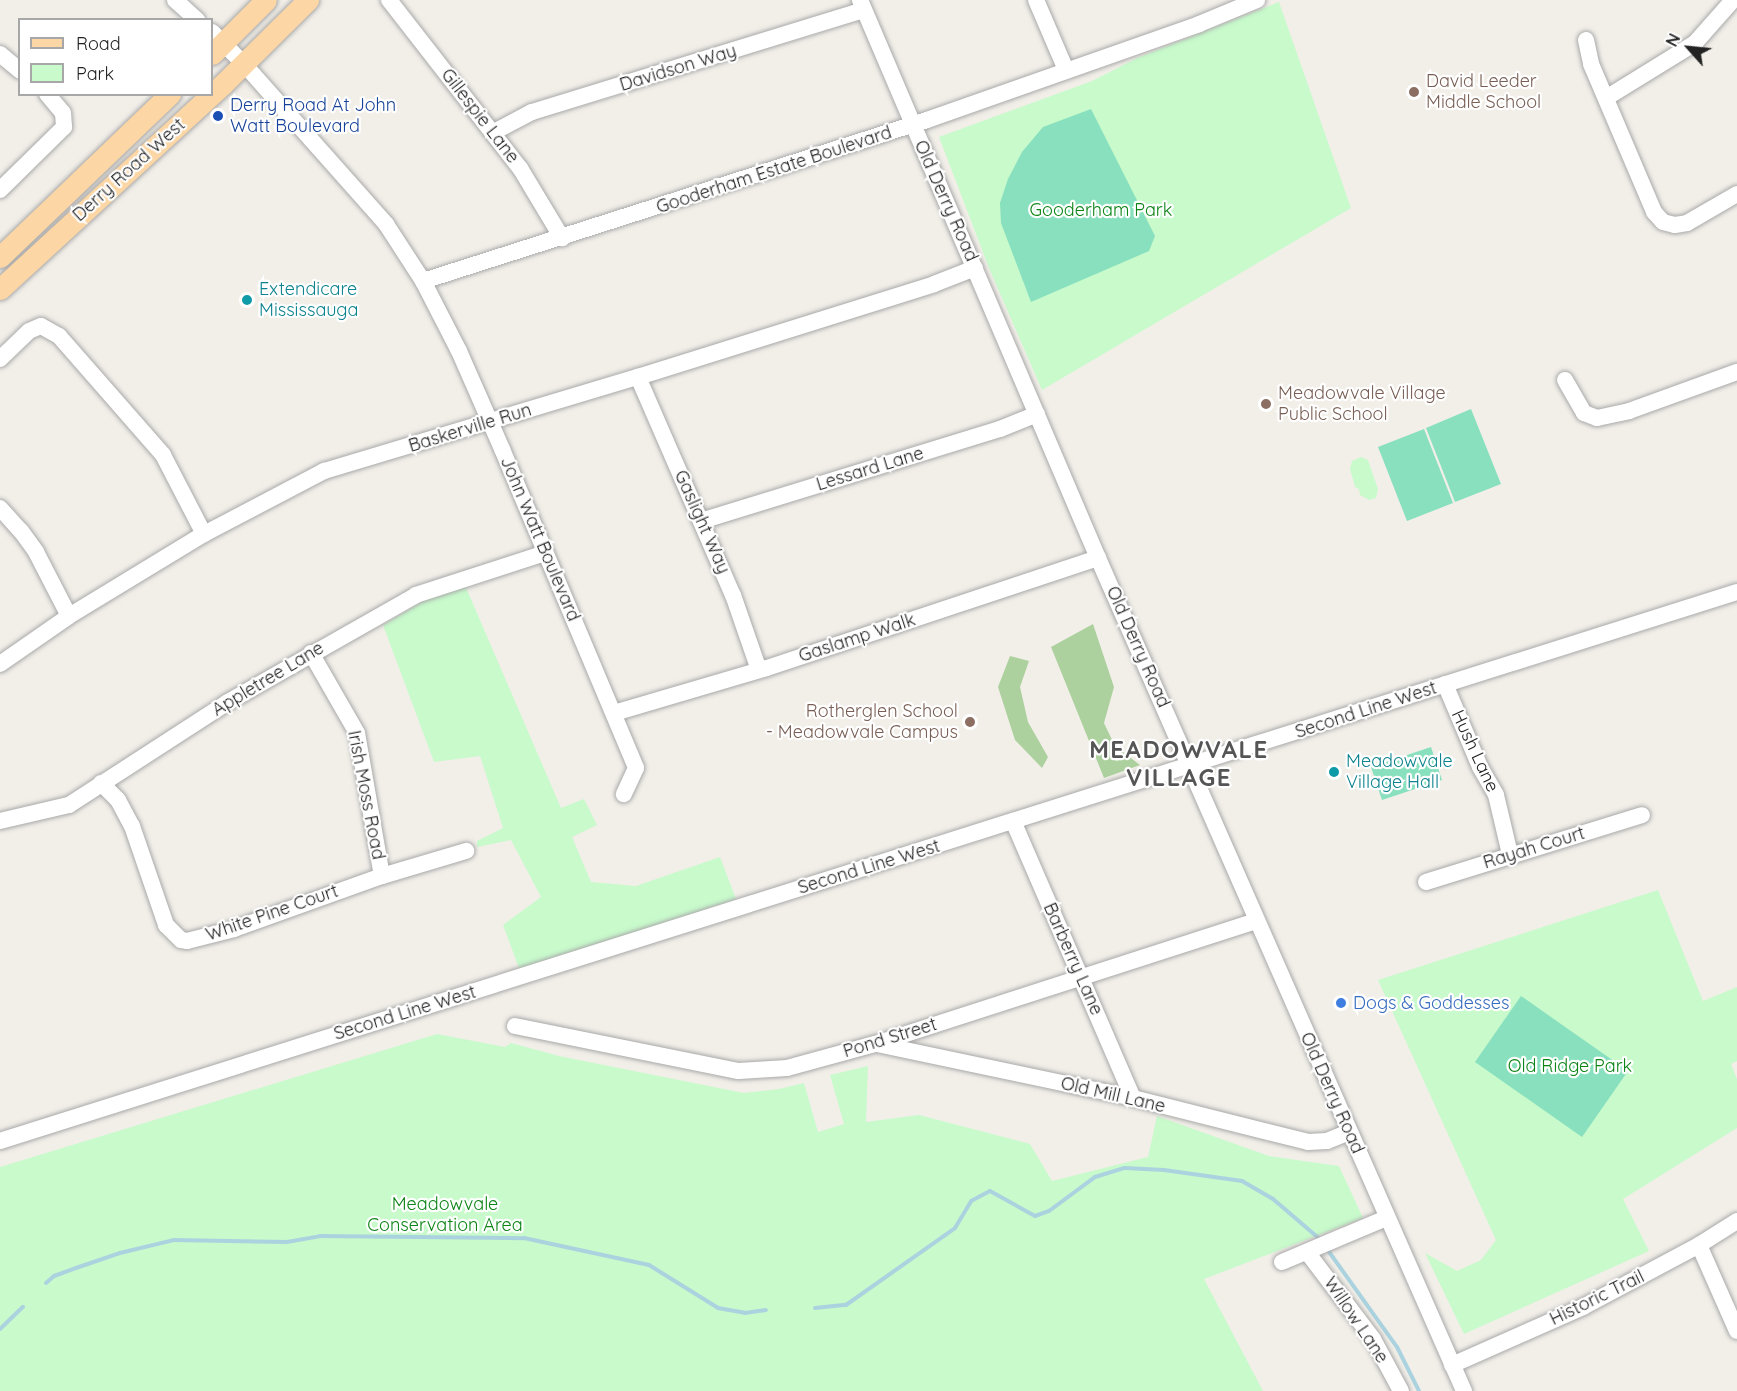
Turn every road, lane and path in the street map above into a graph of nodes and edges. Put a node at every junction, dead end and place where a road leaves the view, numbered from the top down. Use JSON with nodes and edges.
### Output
{"nodes":[{"id":1,"x":175,"y":0,"type":"edge"},
{"id":2,"x":266,"y":0,"type":"edge"},
{"id":3,"x":308,"y":0,"type":"edge"},
{"id":4,"x":389,"y":0,"type":"edge"},
{"id":5,"x":1036,"y":0,"type":"edge"},
{"id":6,"x":1257,"y":0,"type":"edge"},
{"id":7,"x":1732,"y":0,"type":"edge"},
{"id":8,"x":862,"y":5,"type":"edge"},
{"id":9,"x":196,"y":18,"type":"edge"},
{"id":10,"x":1586,"y":40,"type":"dead end"},
{"id":11,"x":215,"y":43,"type":"edge"},
{"id":12,"x":0,"y":54,"type":"edge"},
{"id":13,"x":244,"y":64,"type":"junction"},
{"id":14,"x":18,"y":69,"type":"edge"},
{"id":15,"x":1066,"y":70,"type":"junction"},
{"id":16,"x":213,"y":93,"type":"edge"},
{"id":17,"x":49,"y":96,"type":"edge"},
{"id":18,"x":168,"y":96,"type":"edge"},
{"id":19,"x":209,"y":96,"type":"edge"},
{"id":20,"x":1606,"y":98,"type":"junction"},
{"id":21,"x":912,"y":125,"type":"junction"},
{"id":22,"x":494,"y":132,"type":"junction"},
{"id":23,"x":0,"y":190,"type":"edge"},
{"id":24,"x":1737,"y":194,"type":"edge"},
{"id":25,"x":561,"y":238,"type":"junction"},
{"id":26,"x":0,"y":257,"type":"edge"},
{"id":27,"x":975,"y":268,"type":"junction"},
{"id":28,"x":423,"y":281,"type":"junction"},
{"id":29,"x":0,"y":289,"type":"edge"},
{"id":30,"x":0,"y":359,"type":"edge"},
{"id":31,"x":1737,"y":372,"type":"edge"},
{"id":32,"x":638,"y":377,"type":"junction"},
{"id":33,"x":1565,"y":380,"type":"dead end"},
{"id":34,"x":1037,"y":414,"type":"junction"},
{"id":35,"x":490,"y":423,"type":"junction"},
{"id":36,"x":0,"y":508,"type":"edge"},
{"id":37,"x":701,"y":521,"type":"junction"},
{"id":38,"x":204,"y":534,"type":"junction"},
{"id":39,"x":545,"y":552,"type":"junction"},
{"id":40,"x":1098,"y":558,"type":"junction"},
{"id":41,"x":1737,"y":592,"type":"edge"},
{"id":42,"x":69,"y":616,"type":"junction"},
{"id":43,"x":311,"y":653,"type":"junction"},
{"id":44,"x":0,"y":664,"type":"edge"},
{"id":45,"x":759,"y":670,"type":"junction"},
{"id":46,"x":1445,"y":684,"type":"junction"},
{"id":47,"x":614,"y":713,"type":"junction"},
{"id":48,"x":1191,"y":765,"type":"junction"},
{"id":49,"x":101,"y":783,"type":"junction"},
{"id":50,"x":624,"y":794,"type":"dead end"},
{"id":51,"x":1642,"y":815,"type":"dead end"},
{"id":52,"x":0,"y":821,"type":"edge"},
{"id":53,"x":1013,"y":822,"type":"junction"},
{"id":54,"x":466,"y":851,"type":"dead end"},
{"id":55,"x":1510,"y":854,"type":"junction"},
{"id":56,"x":382,"y":876,"type":"junction"},
{"id":57,"x":1426,"y":882,"type":"dead end"},
{"id":58,"x":1256,"y":921,"type":"junction"},
{"id":59,"x":1082,"y":978,"type":"junction"},
{"id":60,"x":515,"y":1026,"type":"dead end"},
{"id":61,"x":875,"y":1044,"type":"junction"},
{"id":62,"x":1133,"y":1098,"type":"junction"},
{"id":63,"x":1349,"y":1132,"type":"junction"},
{"id":64,"x":0,"y":1141,"type":"edge"},
{"id":65,"x":1386,"y":1218,"type":"junction"},
{"id":66,"x":1737,"y":1221,"type":"edge"},
{"id":67,"x":1699,"y":1245,"type":"junction"},
{"id":68,"x":1316,"y":1248,"type":"junction"},
{"id":69,"x":1282,"y":1262,"type":"dead end"},
{"id":70,"x":1737,"y":1331,"type":"edge"},
{"id":71,"x":1452,"y":1365,"type":"junction"},
{"id":72,"x":1401,"y":1391,"type":"edge"},
{"id":73,"x":1464,"y":1391,"type":"edge"}],
"edges":[{"from":1,"to":9,"type":"street"},
{"from":2,"to":11,"type":"main road"},
{"from":3,"to":13,"type":"main road","name":"Derry Road West"},
{"from":4,"to":22,"type":"street","name":"Gillespie Lane"},
{"from":5,"to":15,"type":"street"},
{"from":6,"to":15,"type":"street","name":"Gooderham Estate Boulevard"},
{"from":7,"to":20,"type":"street"},
{"from":8,"to":21,"type":"street","name":"Old Derry Road"},
{"from":8,"to":22,"type":"street","name":"Davidson Way"},
{"from":10,"to":20,"type":"street"},
{"from":11,"to":13,"type":"street","name":"John Watt Boulevard"},
{"from":12,"to":14,"type":"street"},
{"from":13,"to":16,"type":"main road","name":"Derry Road West"},
{"from":13,"to":28,"type":"street","name":"John Watt Boulevard"},
{"from":15,"to":21,"type":"street","name":"Gooderham Estate Boulevard"},
{"from":17,"to":23,"type":"street"},
{"from":18,"to":26,"type":"main road","name":"Derry Road West"},
{"from":19,"to":29,"type":"main road","name":"Derry Road West"},
{"from":20,"to":24,"type":"street"},
{"from":21,"to":25,"type":"street","name":"Gooderham Estate Boulevard"},
{"from":21,"to":27,"type":"street","name":"Old Derry Road"},
{"from":22,"to":25,"type":"street","name":"Gillespie Lane"},
{"from":25,"to":28,"type":"street","name":"Gooderham Estate Boulevard"},
{"from":27,"to":32,"type":"street","name":"Baskerville Run"},
{"from":27,"to":34,"type":"street","name":"Old Derry Road"},
{"from":28,"to":35,"type":"street","name":"John Watt Boulevard"},
{"from":30,"to":38,"type":"street"},
{"from":31,"to":33,"type":"street"},
{"from":32,"to":35,"type":"street","name":"Baskerville Run"},
{"from":32,"to":37,"type":"street","name":"Gaslight Way"},
{"from":34,"to":37,"type":"street","name":"Lessard Lane"},
{"from":34,"to":40,"type":"street","name":"Old Derry Road"},
{"from":35,"to":38,"type":"street","name":"Baskerville Run"},
{"from":35,"to":39,"type":"street","name":"John Watt Boulevard"},
{"from":36,"to":42,"type":"street"},
{"from":37,"to":45,"type":"street","name":"Gaslight Way"},
{"from":38,"to":42,"type":"street","name":"Baskerville Run"},
{"from":39,"to":43,"type":"street","name":"Appletree Lane"},
{"from":39,"to":47,"type":"street","name":"John Watt Boulevard"},
{"from":40,"to":45,"type":"street","name":"Gaslamp Walk"},
{"from":40,"to":48,"type":"street","name":"Old Derry Road"},
{"from":41,"to":46,"type":"street","name":"Second Line West"},
{"from":42,"to":44,"type":"street","name":"Baskerville Run"},
{"from":43,"to":49,"type":"street","name":"Appletree Lane"},
{"from":43,"to":56,"type":"street","name":"Irish Moss Road"},
{"from":45,"to":47,"type":"street","name":"Gaslamp Walk"},
{"from":46,"to":48,"type":"street","name":"Second Line West"},
{"from":46,"to":55,"type":"street","name":"Hush Lane"},
{"from":47,"to":50,"type":"street","name":"John Watt Boulevard"},
{"from":48,"to":53,"type":"street","name":"Second Line West"},
{"from":48,"to":58,"type":"street","name":"Old Derry Road"},
{"from":49,"to":52,"type":"street","name":"Appletree Lane"},
{"from":49,"to":56,"type":"street","name":"White Pine Court"},
{"from":51,"to":55,"type":"street","name":"Rayah Court"},
{"from":53,"to":59,"type":"street","name":"Barberry Lane"},
{"from":53,"to":64,"type":"street","name":"Second Line West"},
{"from":54,"to":56,"type":"street","name":"White Pine Court"},
{"from":55,"to":57,"type":"street","name":"Rayah Court"},
{"from":58,"to":59,"type":"street","name":"Pond Street"},
{"from":58,"to":63,"type":"street","name":"Old Derry Road"},
{"from":59,"to":61,"type":"street","name":"Pond Street"},
{"from":59,"to":62,"type":"street","name":"Barberry Lane"},
{"from":60,"to":61,"type":"street","name":"Pond Street"},
{"from":61,"to":62,"type":"street","name":"Old Mill Lane"},
{"from":62,"to":63,"type":"street","name":"Old Mill Lane"},
{"from":63,"to":65,"type":"street","name":"Old Derry Road"},
{"from":65,"to":68,"type":"street"},
{"from":65,"to":71,"type":"street","name":"Old Derry Road"},
{"from":66,"to":67,"type":"street","name":"Historic Trail"},
{"from":67,"to":70,"type":"street"},
{"from":67,"to":71,"type":"street","name":"Historic Trail"},
{"from":68,"to":69,"type":"street"},
{"from":68,"to":72,"type":"street","name":"Willow Lane"},
{"from":71,"to":73,"type":"street","name":"Old Derry Road"}]}
